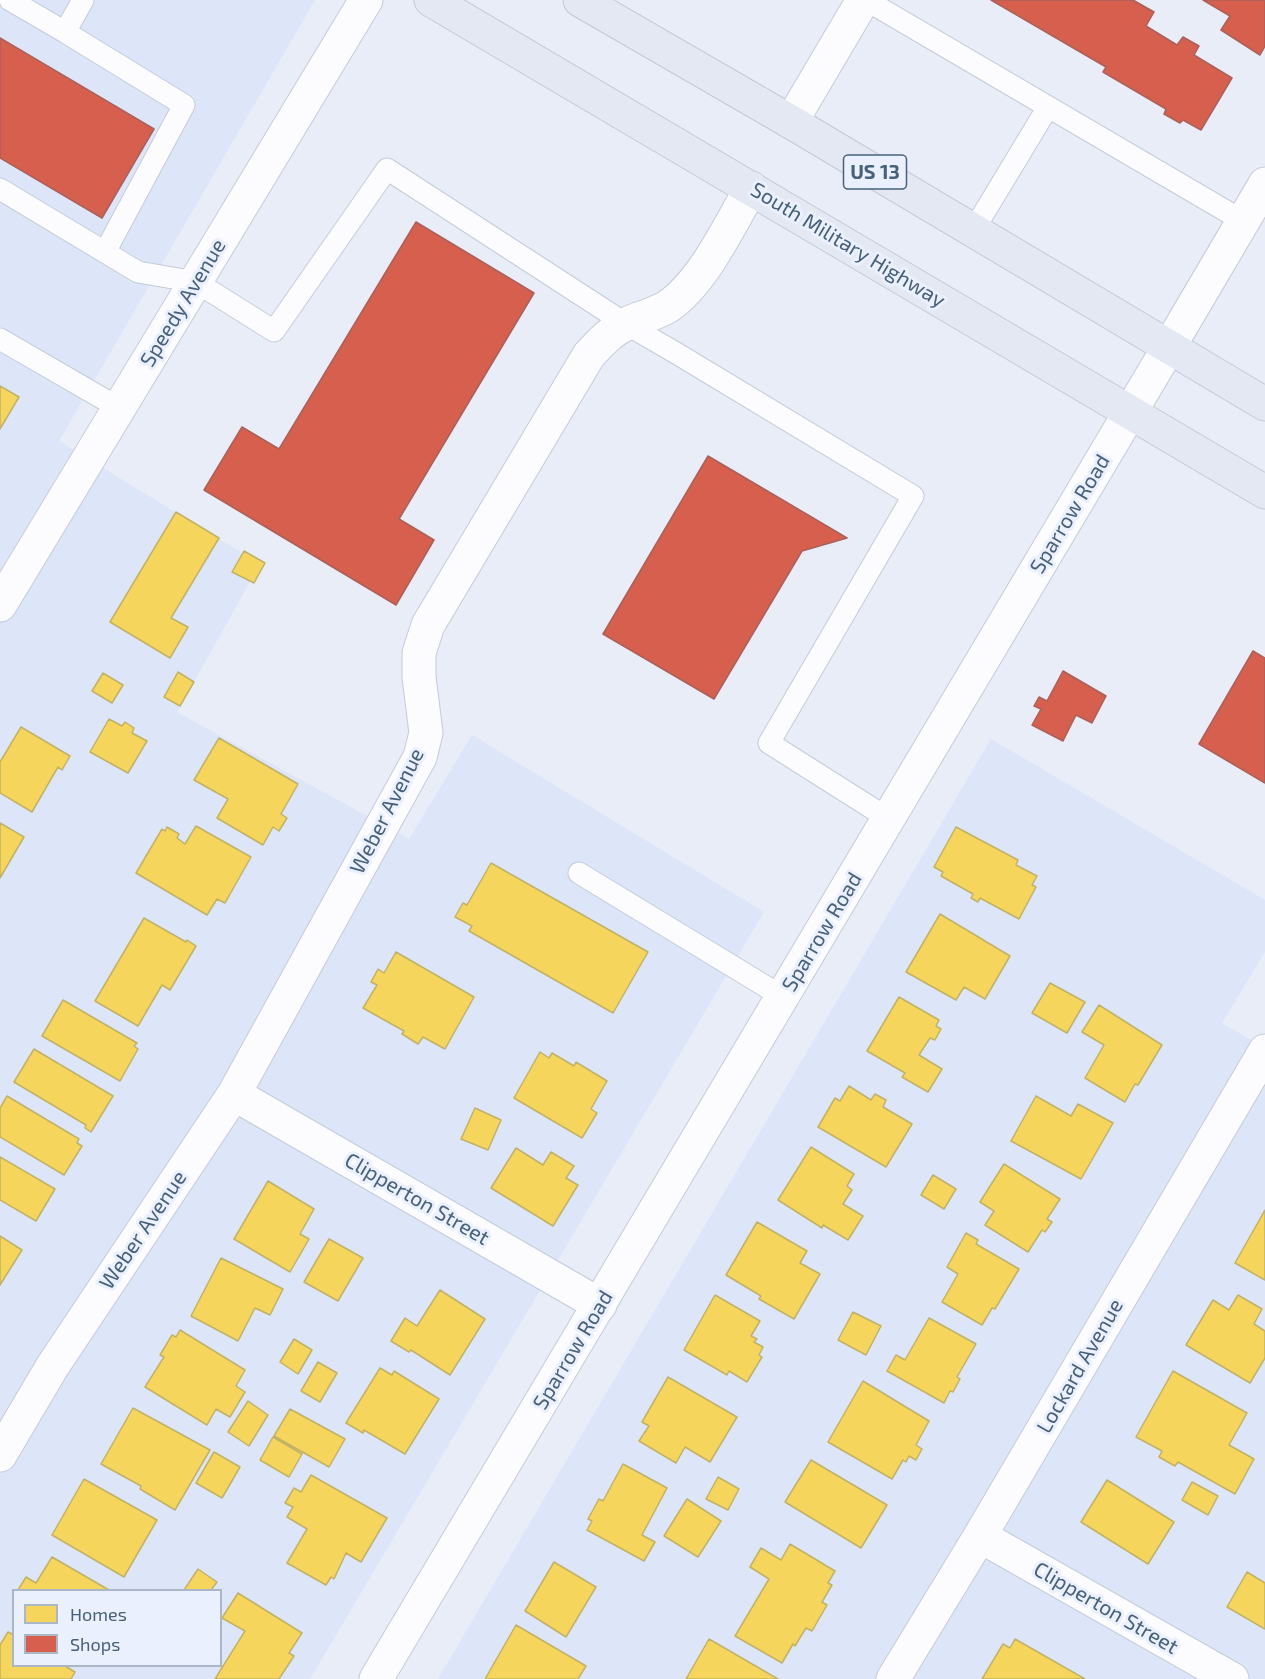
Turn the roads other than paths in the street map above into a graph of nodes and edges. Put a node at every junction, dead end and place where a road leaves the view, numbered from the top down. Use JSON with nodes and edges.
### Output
{"nodes":[{"id":1,"x":10,"y":0,"type":"edge"},
{"id":2,"x":83,"y":0,"type":"edge"},
{"id":3,"x":366,"y":0,"type":"edge"},
{"id":4,"x":431,"y":0,"type":"edge"},
{"id":5,"x":580,"y":0,"type":"edge"},
{"id":6,"x":864,"y":0,"type":"edge"},
{"id":7,"x":65,"y":32,"type":"junction"},
{"id":8,"x":1048,"y":107,"type":"junction"},
{"id":9,"x":791,"y":122,"type":"junction"},
{"id":10,"x":1265,"y":184,"type":"edge"},
{"id":11,"x":751,"y":188,"type":"junction"},
{"id":12,"x":0,"y":189,"type":"edge"},
{"id":13,"x":1243,"y":221,"type":"junction"},
{"id":14,"x":973,"y":231,"type":"junction"},
{"id":15,"x":105,"y":252,"type":"junction"},
{"id":16,"x":196,"y":282,"type":"junction"},
{"id":17,"x":626,"y":324,"type":"junction"},
{"id":18,"x":0,"y":339,"type":"edge"},
{"id":19,"x":1169,"y":347,"type":"junction"},
{"id":20,"x":1265,"y":404,"type":"edge"},
{"id":21,"x":119,"y":408,"type":"junction"},
{"id":22,"x":1131,"y":412,"type":"junction"},
{"id":23,"x":1265,"y":492,"type":"edge"},
{"id":24,"x":3,"y":594,"type":"edge"},
{"id":25,"x":889,"y":819,"type":"junction"},
{"id":26,"x":579,"y":873,"type":"dead end"},
{"id":27,"x":783,"y":997,"type":"junction"},
{"id":28,"x":1265,"y":1052,"type":"edge"},
{"id":29,"x":234,"y":1094,"type":"junction"},
{"id":30,"x":600,"y":1305,"type":"junction"},
{"id":31,"x":0,"y":1455,"type":"edge"},
{"id":32,"x":980,"y":1536,"type":"junction"},
{"id":33,"x":376,"y":1679,"type":"edge"},
{"id":34,"x":892,"y":1679,"type":"edge"},
{"id":35,"x":1232,"y":1679,"type":"edge"}],
"edges":[{"from":1,"to":7,"type":"lane"},
{"from":2,"to":7,"type":"lane"},
{"from":3,"to":16,"type":"street","name":"Speedy Avenue"},
{"from":4,"to":11,"type":"main road","name":"South Military Highway"},
{"from":5,"to":9,"type":"main road","number":"US 13"},
{"from":6,"to":8,"type":"lane"},
{"from":6,"to":9,"type":"street"},
{"from":7,"to":15,"type":"lane"},
{"from":8,"to":13,"type":"lane"},
{"from":8,"to":14,"type":"lane"},
{"from":9,"to":14,"type":"main road","number":"US 13"},
{"from":10,"to":13,"type":"street","name":"Sparrow Road"},
{"from":11,"to":17,"type":"street","name":"Weber Avenue"},
{"from":11,"to":22,"type":"main road","name":"South Military Highway"},
{"from":12,"to":15,"type":"lane"},
{"from":13,"to":19,"type":"street","name":"Sparrow Road"},
{"from":14,"to":19,"type":"main road","number":"US 13"},
{"from":15,"to":16,"type":"lane"},
{"from":16,"to":17,"type":"lane"},
{"from":16,"to":21,"type":"street","name":"Speedy Avenue"},
{"from":17,"to":25,"type":"lane"},
{"from":17,"to":29,"type":"street","name":"Weber Avenue"},
{"from":18,"to":21,"type":"lane"},
{"from":19,"to":20,"type":"main road","number":"US 13"},
{"from":19,"to":22,"type":"street","name":"Sparrow Road"},
{"from":21,"to":24,"type":"street","name":"Speedy Avenue"},
{"from":22,"to":23,"type":"main road","name":"South Military Highway"},
{"from":22,"to":25,"type":"street","name":"Sparrow Road"},
{"from":25,"to":27,"type":"street","name":"Sparrow Road"},
{"from":26,"to":27,"type":"lane"},
{"from":27,"to":30,"type":"street","name":"Sparrow Road"},
{"from":28,"to":32,"type":"street","name":"Lockard Avenue"},
{"from":29,"to":30,"type":"street","name":"Clipperton Street"},
{"from":29,"to":31,"type":"street","name":"Weber Avenue"},
{"from":30,"to":33,"type":"street","name":"Sparrow Road"},
{"from":32,"to":34,"type":"street","name":"Lockard Avenue"},
{"from":32,"to":35,"type":"street","name":"Clipperton Street"}]}
